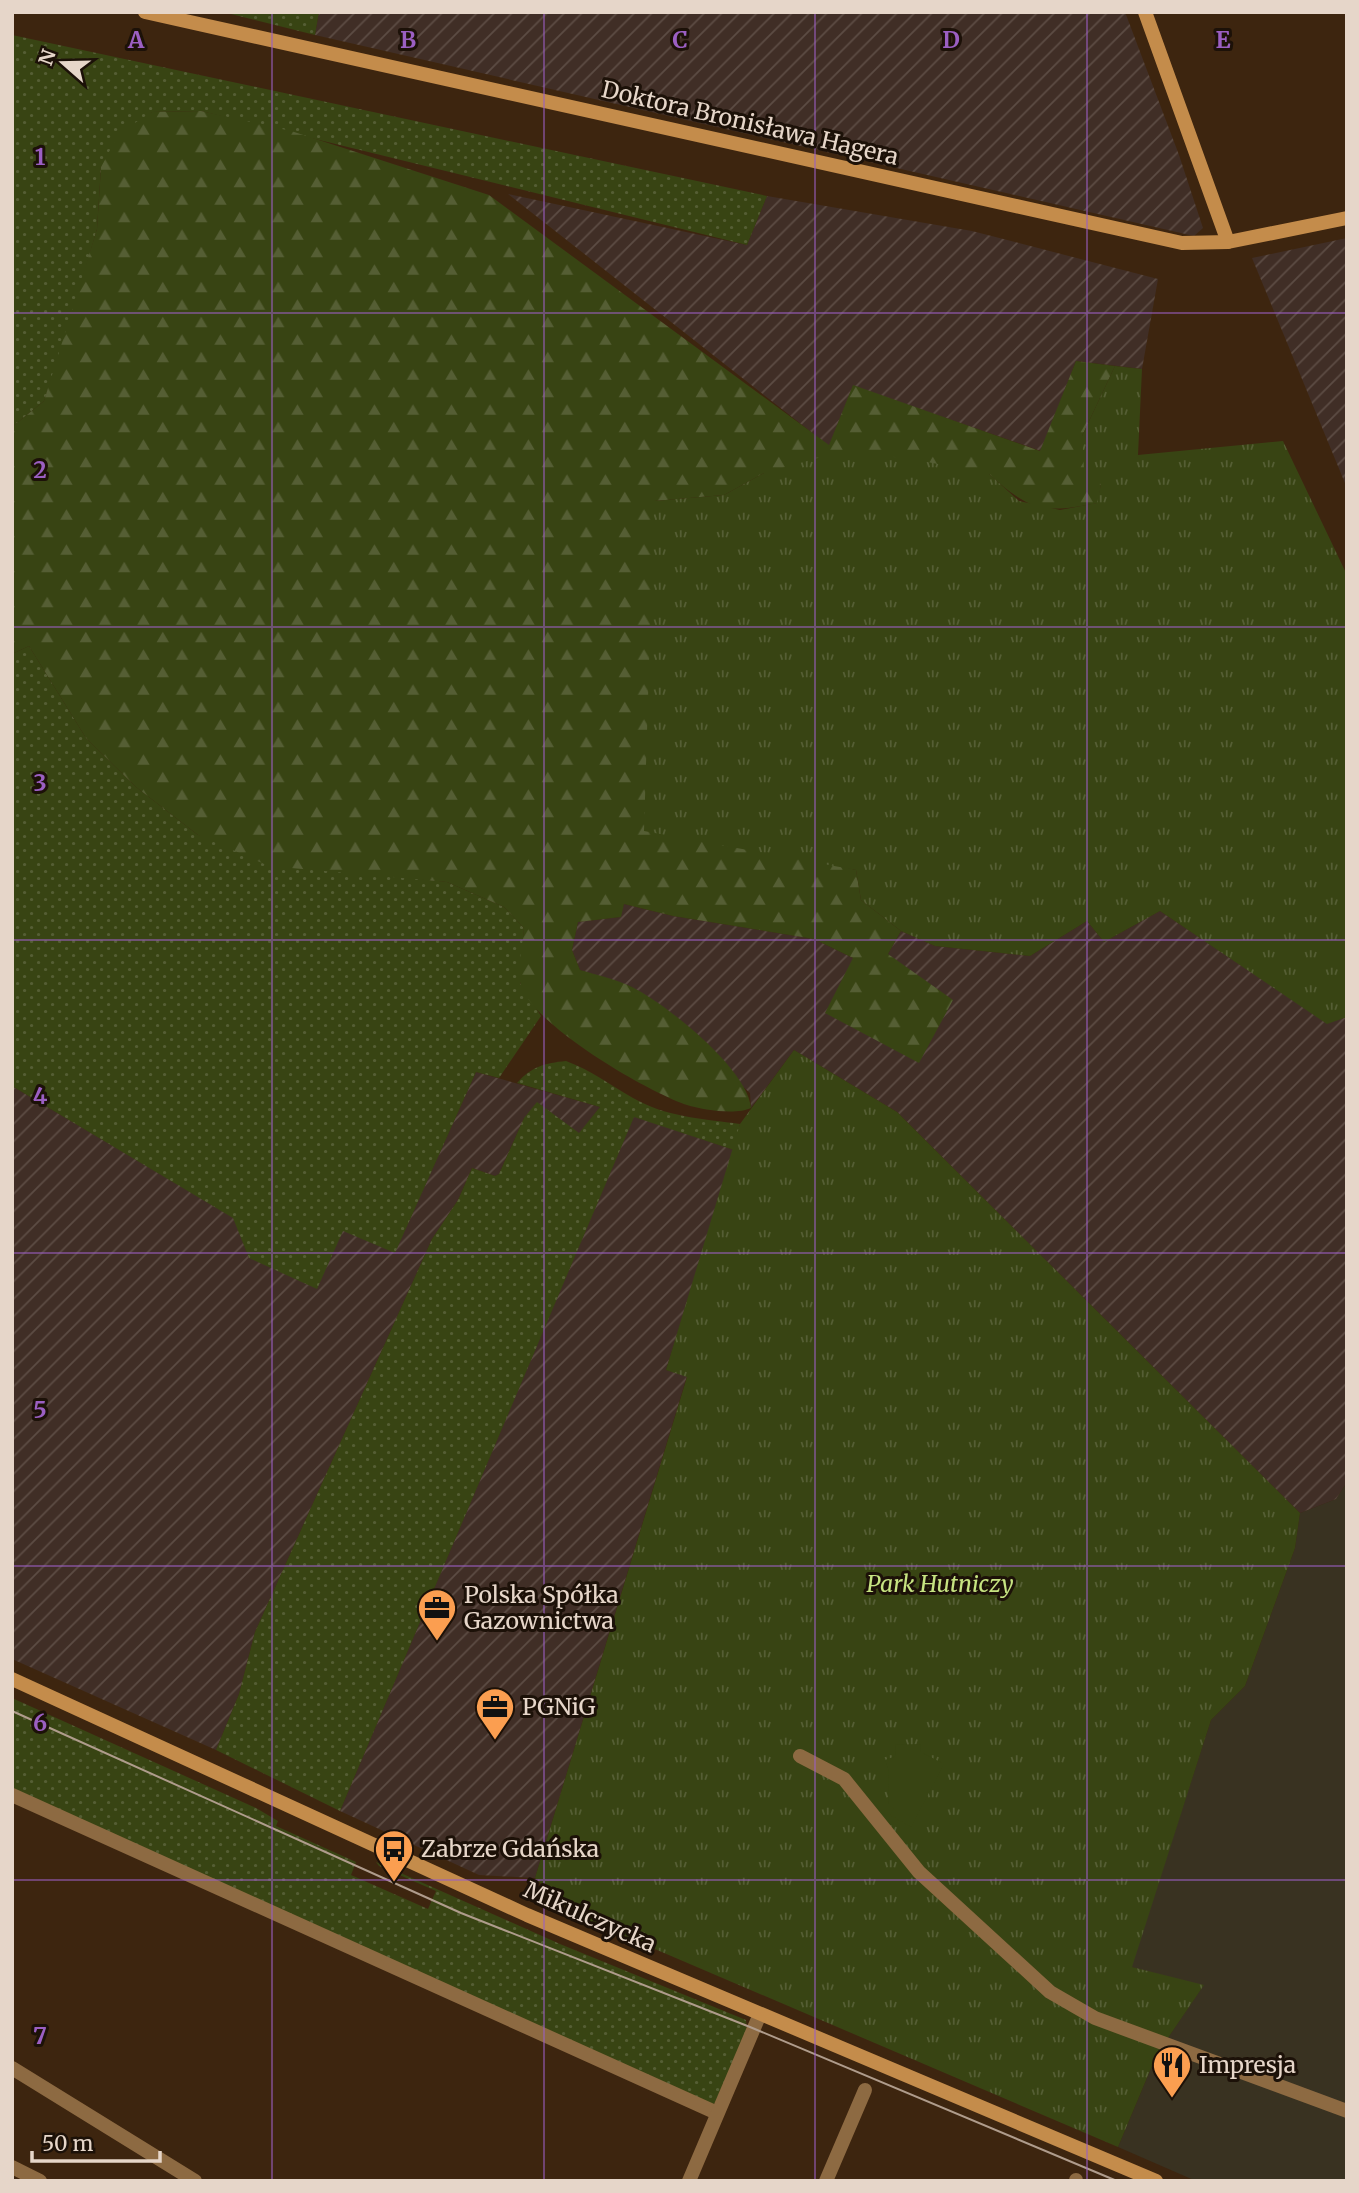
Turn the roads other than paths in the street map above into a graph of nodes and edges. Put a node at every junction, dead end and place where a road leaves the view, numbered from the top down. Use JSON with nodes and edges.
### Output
{"nodes":[{"id":1,"x":145,"y":12,"type":"edge"},
{"id":2,"x":1145,"y":12,"type":"edge"},
{"id":3,"x":1347,"y":218,"type":"edge"},
{"id":4,"x":1228,"y":242,"type":"junction"},
{"id":5,"x":12,"y":1679,"type":"edge"},
{"id":6,"x":800,"y":1756,"type":"dead end"},
{"id":7,"x":12,"y":1795,"type":"edge"},
{"id":8,"x":760,"y":2014,"type":"junction"},
{"id":9,"x":12,"y":2068,"type":"edge"},
{"id":10,"x":865,"y":2090,"type":"dead end"},
{"id":11,"x":1347,"y":2111,"type":"edge"},
{"id":12,"x":717,"y":2113,"type":"junction"},
{"id":13,"x":12,"y":2167,"type":"edge"},
{"id":14,"x":40,"y":2181,"type":"edge"},
{"id":15,"x":195,"y":2181,"type":"edge"},
{"id":16,"x":689,"y":2181,"type":"edge"},
{"id":17,"x":826,"y":2181,"type":"edge"},
{"id":18,"x":1156,"y":2181,"type":"edge"}],
"edges":[{"from":1,"to":4,"type":"street","name":"Doktora Bronisława Hagera"},
{"from":2,"to":4,"type":"street"},
{"from":3,"to":4,"type":"street","name":"Doktora Bronisława Hagera"},
{"from":5,"to":8,"type":"street","name":"Mikulczycka"},
{"from":6,"to":11,"type":"street"},
{"from":7,"to":12,"type":"street"},
{"from":8,"to":12,"type":"street"},
{"from":8,"to":18,"type":"street","name":"Mikulczycka"},
{"from":9,"to":15,"type":"street"},
{"from":10,"to":17,"type":"street"},
{"from":12,"to":16,"type":"street"},
{"from":13,"to":14,"type":"street"}]}
